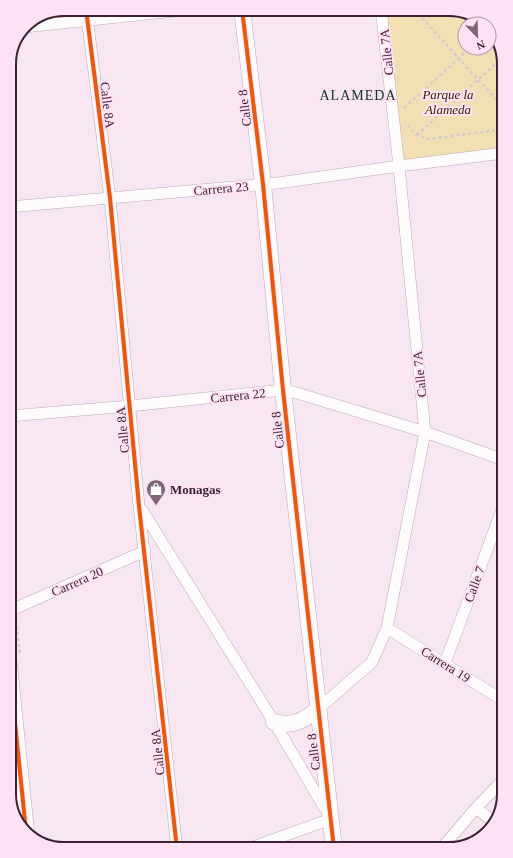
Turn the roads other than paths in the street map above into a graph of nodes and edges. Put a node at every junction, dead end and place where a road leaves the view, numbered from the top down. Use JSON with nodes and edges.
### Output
{"nodes":[{"id":1,"x":87,"y":16,"type":"edge"},
{"id":2,"x":126,"y":16,"type":"edge"},
{"id":3,"x":243,"y":16,"type":"edge"},
{"id":4,"x":382,"y":16,"type":"edge"},
{"id":5,"x":87,"y":20,"type":"junction"},
{"id":6,"x":35,"y":26,"type":"edge"},
{"id":7,"x":497,"y":154,"type":"edge"},
{"id":8,"x":399,"y":166,"type":"junction"},
{"id":9,"x":263,"y":184,"type":"junction"},
{"id":10,"x":110,"y":198,"type":"junction"},
{"id":11,"x":16,"y":206,"type":"edge"},
{"id":12,"x":283,"y":390,"type":"junction"},
{"id":13,"x":130,"y":406,"type":"junction"},
{"id":14,"x":16,"y":415,"type":"edge"},
{"id":15,"x":425,"y":432,"type":"junction"},
{"id":16,"x":497,"y":458,"type":"edge"},
{"id":17,"x":139,"y":506,"type":"junction"},
{"id":18,"x":497,"y":523,"type":"edge"},
{"id":19,"x":145,"y":551,"type":"junction"},
{"id":20,"x":16,"y":608,"type":"edge"},
{"id":21,"x":387,"y":628,"type":"junction"},
{"id":22,"x":445,"y":664,"type":"junction"},
{"id":23,"x":497,"y":697,"type":"edge"},
{"id":24,"x":318,"y":710,"type":"junction"},
{"id":25,"x":274,"y":722,"type":"junction"},
{"id":26,"x":16,"y":733,"type":"edge"},
{"id":27,"x":497,"y":786,"type":"edge"},
{"id":28,"x":476,"y":808,"type":"junction"},
{"id":29,"x":331,"y":819,"type":"junction"},
{"id":30,"x":490,"y":819,"type":"edge"},
{"id":31,"x":25,"y":822,"type":"edge"},
{"id":32,"x":176,"y":842,"type":"edge"},
{"id":33,"x":267,"y":842,"type":"edge"},
{"id":34,"x":333,"y":842,"type":"edge"},
{"id":35,"x":448,"y":842,"type":"edge"}],
"edges":[{"from":1,"to":5,"type":"street","name":"Calle 8A"},
{"from":2,"to":5,"type":"street"},
{"from":3,"to":9,"type":"street","name":"Calle 8"},
{"from":4,"to":8,"type":"street","name":"Calle 7A"},
{"from":5,"to":6,"type":"street"},
{"from":5,"to":10,"type":"street","name":"Calle 8A"},
{"from":7,"to":8,"type":"street","name":"Carrera 23"},
{"from":8,"to":9,"type":"street","name":"Carrera 23"},
{"from":8,"to":15,"type":"street","name":"Calle 7A"},
{"from":9,"to":10,"type":"street","name":"Carrera 23"},
{"from":9,"to":12,"type":"street","name":"Calle 8"},
{"from":10,"to":11,"type":"street","name":"Carrera 23"},
{"from":10,"to":13,"type":"street","name":"Calle 8A"},
{"from":12,"to":13,"type":"street","name":"Carrera 22"},
{"from":12,"to":15,"type":"street","name":"Carrera 22"},
{"from":12,"to":24,"type":"street","name":"Calle 8"},
{"from":13,"to":14,"type":"street","name":"Carrera 22"},
{"from":13,"to":17,"type":"street","name":"Calle 8A"},
{"from":15,"to":16,"type":"street","name":"Carrera 22"},
{"from":15,"to":21,"type":"street","name":"Calle 7A"},
{"from":17,"to":19,"type":"street","name":"Calle 8A"},
{"from":17,"to":25,"type":"street","name":"Calle 8A"},
{"from":18,"to":22,"type":"street","name":"Calle 7"},
{"from":19,"to":20,"type":"street","name":"Carrera 20"},
{"from":19,"to":32,"type":"street","name":"Calle 8A"},
{"from":21,"to":22,"type":"street","name":"Carrera 19"},
{"from":21,"to":24,"type":"street","name":"Calle 7A"},
{"from":22,"to":23,"type":"street","name":"Carrera 19"},
{"from":24,"to":25,"type":"street"},
{"from":24,"to":29,"type":"street","name":"Calle 8"},
{"from":25,"to":29,"type":"street","name":"Calle 8A"},
{"from":26,"to":31,"type":"street"},
{"from":27,"to":28,"type":"street"},
{"from":28,"to":30,"type":"street"},
{"from":28,"to":35,"type":"street"},
{"from":29,"to":33,"type":"street"},
{"from":29,"to":34,"type":"street","name":"Calle 8"}]}
